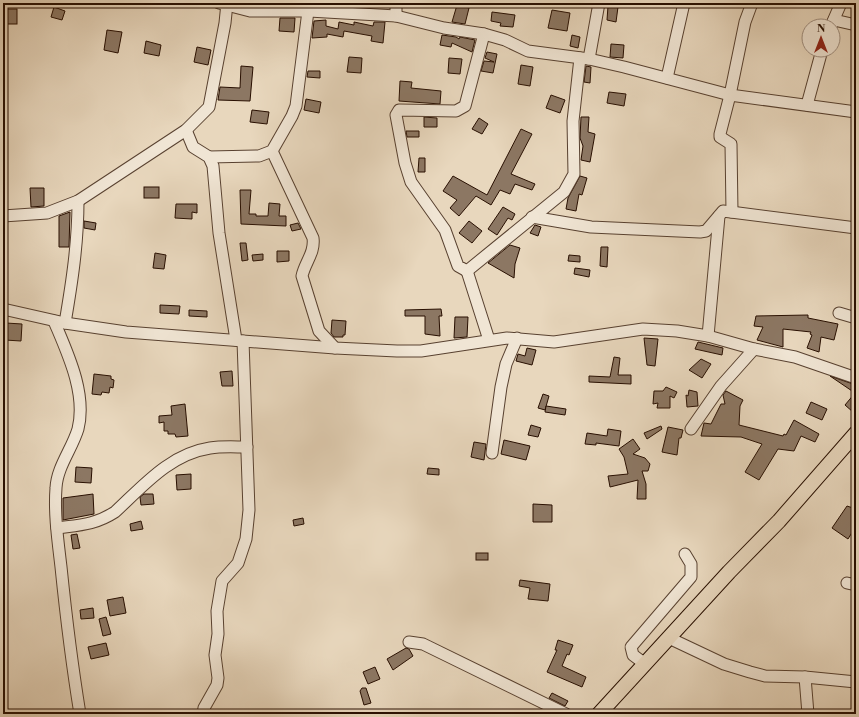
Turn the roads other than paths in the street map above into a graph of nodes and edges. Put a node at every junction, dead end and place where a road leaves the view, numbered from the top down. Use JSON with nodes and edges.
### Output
{"nodes":[{"id":1,"x":396,"y":3,"type":"edge"},
{"id":2,"x":599,"y":3,"type":"edge"},
{"id":3,"x":684,"y":3,"type":"edge"},
{"id":4,"x":752,"y":3,"type":"edge"},
{"id":5,"x":841,"y":3,"type":"edge"},
{"id":6,"x":225,"y":4,"type":"edge"},
{"id":7,"x":309,"y":7,"type":"edge"},
{"id":8,"x":396,"y":16,"type":"junction"},
{"id":9,"x":834,"y":18,"type":"edge"},
{"id":10,"x":841,"y":24,"type":"edge"},
{"id":11,"x":856,"y":25,"type":"edge"},
{"id":12,"x":484,"y":34,"type":"junction"},
{"id":13,"x":820,"y":58,"type":"edge"},
{"id":14,"x":584,"y":59,"type":"junction"},
{"id":15,"x":667,"y":78,"type":"junction"},
{"id":16,"x":730,"y":95,"type":"junction"},
{"id":17,"x":807,"y":105,"type":"junction"},
{"id":18,"x":856,"y":112,"type":"edge"},
{"id":19,"x":186,"y":130,"type":"junction"},
{"id":20,"x":272,"y":151,"type":"junction"},
{"id":21,"x":208,"y":157,"type":"junction"},
{"id":22,"x":78,"y":201,"type":"junction"},
{"id":23,"x":732,"y":212,"type":"junction"},
{"id":24,"x":3,"y":216,"type":"edge"},
{"id":25,"x":719,"y":216,"type":"junction"},
{"id":26,"x":532,"y":217,"type":"junction"},
{"id":27,"x":856,"y":228,"type":"edge"},
{"id":28,"x":466,"y":271,"type":"junction"},
{"id":29,"x":3,"y":309,"type":"edge"},
{"id":30,"x":839,"y":314,"type":"dead end"},
{"id":31,"x":856,"y":318,"type":"edge"},
{"id":32,"x":60,"y":322,"type":"junction"},
{"id":33,"x":708,"y":336,"type":"junction"},
{"id":34,"x":517,"y":338,"type":"junction"},
{"id":35,"x":489,"y":340,"type":"junction"},
{"id":36,"x":239,"y":341,"type":"junction"},
{"id":37,"x":335,"y":348,"type":"junction"},
{"id":38,"x":754,"y":349,"type":"junction"},
{"id":39,"x":856,"y":378,"type":"edge"},
{"id":40,"x":691,"y":429,"type":"dead end"},
{"id":41,"x":856,"y":434,"type":"edge"},
{"id":42,"x":247,"y":447,"type":"junction"},
{"id":43,"x":492,"y":453,"type":"dead end"},
{"id":44,"x":57,"y":528,"type":"junction"},
{"id":45,"x":685,"y":554,"type":"dead end"},
{"id":46,"x":669,"y":638,"type":"junction"},
{"id":47,"x":409,"y":642,"type":"dead end"},
{"id":48,"x":645,"y":664,"type":"junction"},
{"id":49,"x":805,"y":677,"type":"junction"},
{"id":50,"x":856,"y":682,"type":"edge"},
{"id":51,"x":80,"y":714,"type":"edge"},
{"id":52,"x":203,"y":714,"type":"edge"},
{"id":53,"x":566,"y":714,"type":"edge"},
{"id":54,"x":599,"y":714,"type":"edge"},
{"id":55,"x":808,"y":714,"type":"edge"}],
"edges":[{"from":1,"to":8,"type":"street"},
{"from":2,"to":14,"type":"street"},
{"from":3,"to":15,"type":"street"},
{"from":4,"to":16,"type":"street"},
{"from":5,"to":9,"type":"street"},
{"from":6,"to":7,"type":"street"},
{"from":6,"to":19,"type":"street"},
{"from":7,"to":8,"type":"street"},
{"from":7,"to":20,"type":"street"},
{"from":8,"to":12,"type":"street"},
{"from":10,"to":11,"type":"street"},
{"from":12,"to":14,"type":"street"},
{"from":12,"to":28,"type":"street"},
{"from":13,"to":17,"type":"street"},
{"from":14,"to":15,"type":"street"},
{"from":14,"to":26,"type":"street"},
{"from":15,"to":16,"type":"street"},
{"from":16,"to":17,"type":"street"},
{"from":16,"to":23,"type":"street"},
{"from":17,"to":18,"type":"street"},
{"from":19,"to":21,"type":"street"},
{"from":19,"to":22,"type":"street"},
{"from":20,"to":21,"type":"street"},
{"from":20,"to":37,"type":"street"},
{"from":21,"to":36,"type":"street"},
{"from":22,"to":24,"type":"street"},
{"from":22,"to":32,"type":"street"},
{"from":23,"to":25,"type":"street"},
{"from":23,"to":27,"type":"street"},
{"from":25,"to":26,"type":"street"},
{"from":25,"to":33,"type":"street"},
{"from":26,"to":28,"type":"street"},
{"from":28,"to":35,"type":"street"},
{"from":29,"to":32,"type":"street"},
{"from":30,"to":31,"type":"street"},
{"from":32,"to":36,"type":"street"},
{"from":32,"to":44,"type":"street"},
{"from":33,"to":34,"type":"street"},
{"from":33,"to":38,"type":"street"},
{"from":34,"to":35,"type":"street"},
{"from":34,"to":43,"type":"street"},
{"from":35,"to":37,"type":"street"},
{"from":36,"to":37,"type":"street"},
{"from":36,"to":42,"type":"street"},
{"from":38,"to":39,"type":"street"},
{"from":38,"to":40,"type":"street"},
{"from":41,"to":46,"type":"main road"},
{"from":42,"to":44,"type":"street"},
{"from":42,"to":52,"type":"street"},
{"from":44,"to":51,"type":"street"},
{"from":45,"to":48,"type":"street"},
{"from":46,"to":48,"type":"main road"},
{"from":46,"to":49,"type":"street"},
{"from":47,"to":53,"type":"street"},
{"from":48,"to":54,"type":"main road"},
{"from":49,"to":50,"type":"street"},
{"from":49,"to":55,"type":"street"}]}
